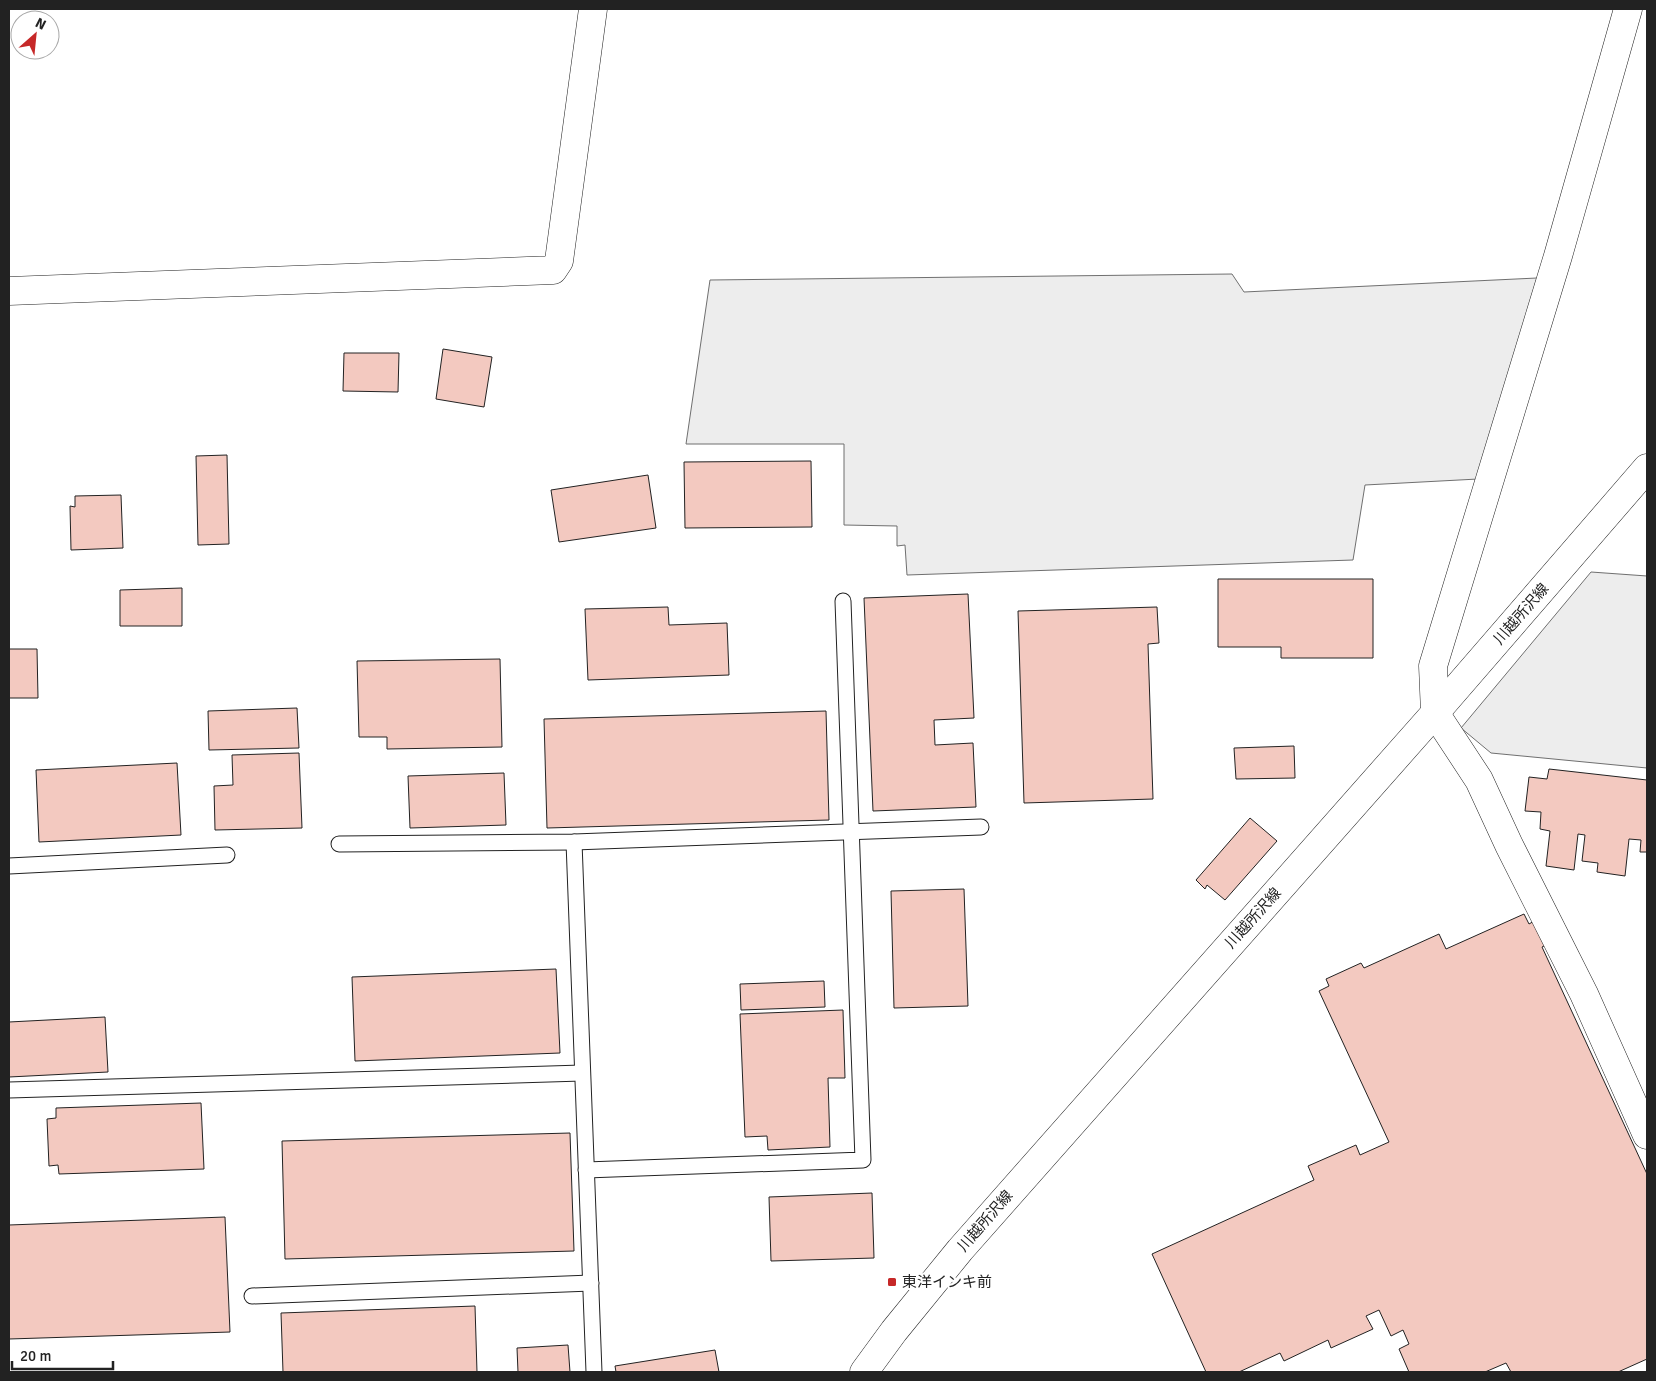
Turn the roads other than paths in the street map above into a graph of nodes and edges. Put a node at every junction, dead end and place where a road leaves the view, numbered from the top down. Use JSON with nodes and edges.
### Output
{"nodes":[{"id":1,"x":593,"y":9,"type":"edge"},
{"id":2,"x":1628,"y":9,"type":"edge"},
{"id":3,"x":9,"y":291,"type":"edge"},
{"id":4,"x":1647,"y":468,"type":"edge"},
{"id":5,"x":843,"y":601,"type":"dead end"},
{"id":6,"x":1435,"y":713,"type":"junction"},
{"id":7,"x":981,"y":828,"type":"dead end"},
{"id":8,"x":851,"y":832,"type":"junction"},
{"id":9,"x":574,"y":842,"type":"junction"},
{"id":10,"x":338,"y":844,"type":"dead end"},
{"id":11,"x":227,"y":855,"type":"dead end"},
{"id":12,"x":9,"y":866,"type":"edge"},
{"id":13,"x":582,"y":1073,"type":"junction"},
{"id":14,"x":9,"y":1090,"type":"edge"},
{"id":15,"x":1647,"y":1135,"type":"edge"},
{"id":16,"x":586,"y":1170,"type":"junction"},
{"id":17,"x":591,"y":1283,"type":"junction"},
{"id":18,"x":252,"y":1296,"type":"dead end"},
{"id":19,"x":594,"y":1372,"type":"edge"},
{"id":20,"x":864,"y":1372,"type":"edge"}],
"edges":[{"from":1,"to":3,"type":"street"},
{"from":2,"to":6,"type":"street"},
{"from":4,"to":6,"type":"street","name":"川越所沢線"},
{"from":5,"to":8,"type":"lane"},
{"from":6,"to":15,"type":"street"},
{"from":6,"to":20,"type":"street","name":"川越所沢線"},
{"from":7,"to":8,"type":"lane"},
{"from":8,"to":9,"type":"lane"},
{"from":8,"to":16,"type":"lane"},
{"from":9,"to":10,"type":"lane"},
{"from":9,"to":13,"type":"lane"},
{"from":11,"to":12,"type":"lane"},
{"from":13,"to":14,"type":"lane"},
{"from":13,"to":16,"type":"lane"},
{"from":16,"to":17,"type":"lane"},
{"from":17,"to":18,"type":"lane"},
{"from":17,"to":19,"type":"lane"}]}
